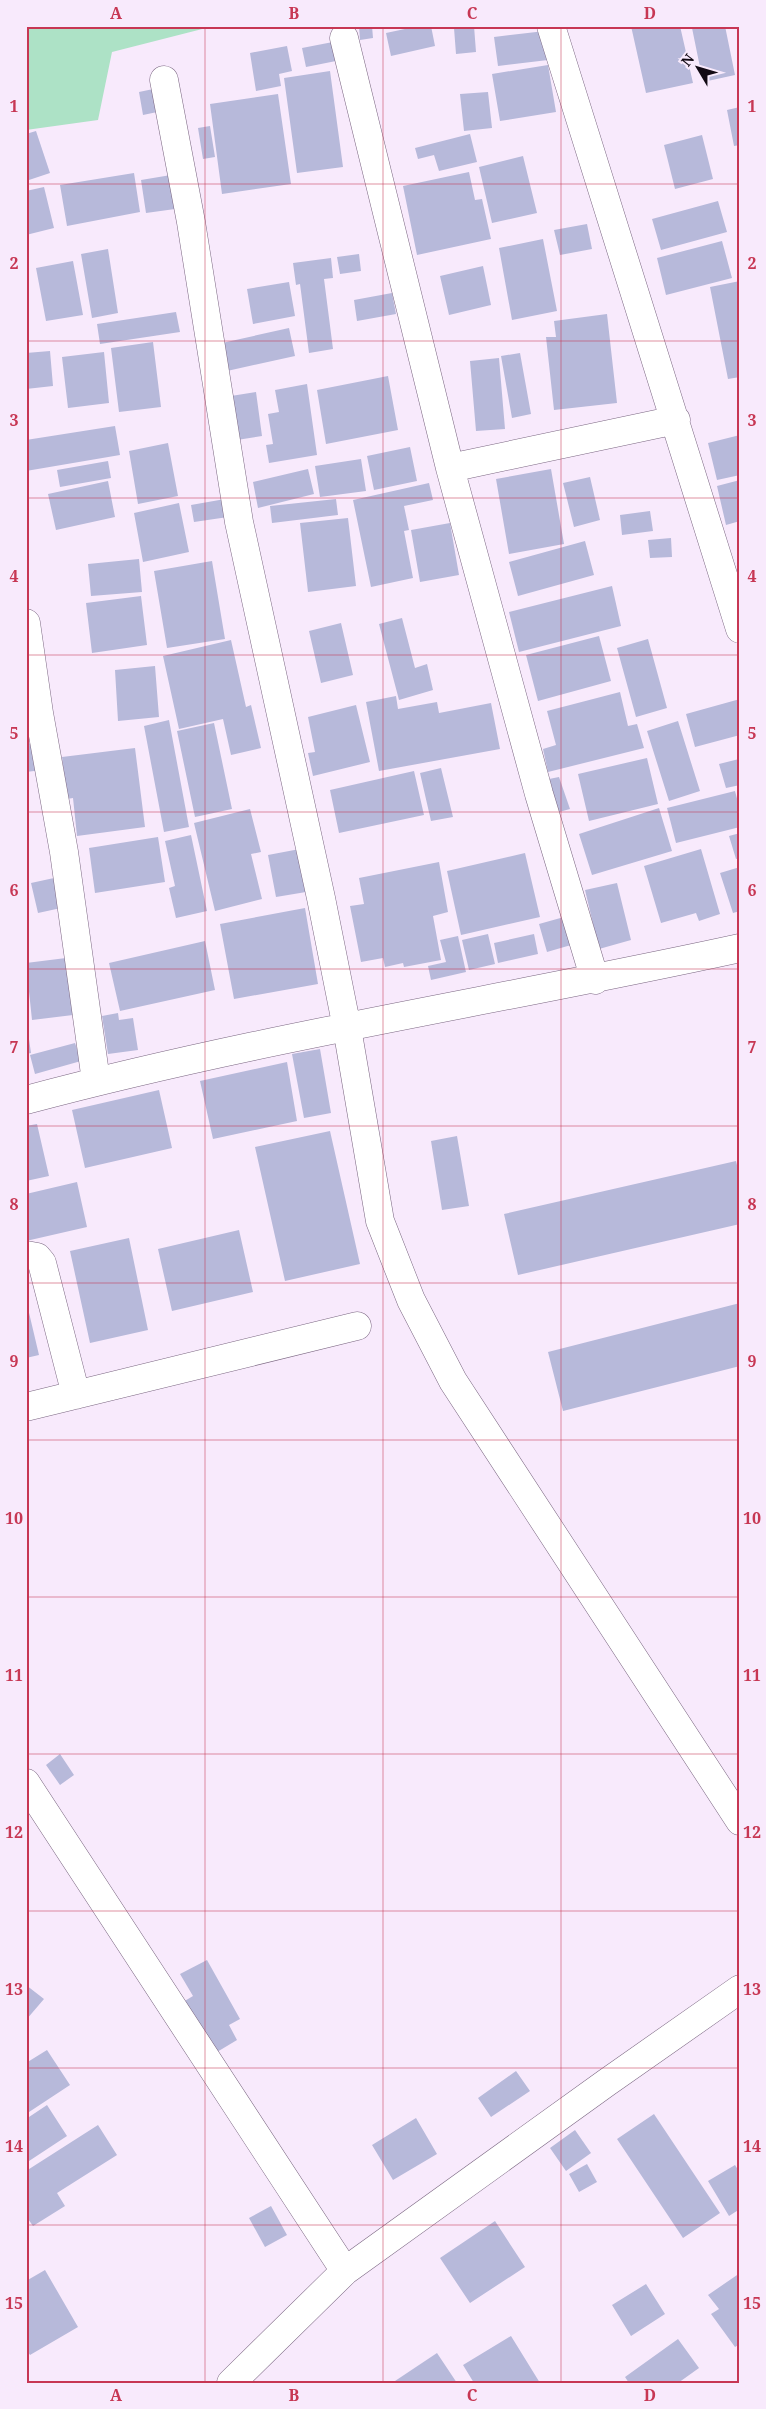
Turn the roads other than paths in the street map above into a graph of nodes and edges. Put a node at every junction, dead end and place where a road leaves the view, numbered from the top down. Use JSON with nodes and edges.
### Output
{"nodes":[{"id":1,"x":551,"y":26,"type":"edge"},
{"id":2,"x":344,"y":38,"type":"dead end"},
{"id":3,"x":164,"y":80,"type":"dead end"},
{"id":4,"x":676,"y":420,"type":"junction"},
{"id":5,"x":450,"y":468,"type":"junction"},
{"id":6,"x":26,"y":623,"type":"edge"},
{"id":7,"x":740,"y":628,"type":"edge"},
{"id":8,"x":740,"y":948,"type":"edge"},
{"id":9,"x":595,"y":980,"type":"junction"},
{"id":10,"x":347,"y":1028,"type":"junction"},
{"id":11,"x":96,"y":1081,"type":"junction"},
{"id":12,"x":26,"y":1100,"type":"edge"},
{"id":13,"x":26,"y":1254,"type":"edge"},
{"id":14,"x":357,"y":1326,"type":"dead end"},
{"id":15,"x":76,"y":1395,"type":"junction"},
{"id":16,"x":26,"y":1407,"type":"edge"},
{"id":17,"x":26,"y":1783,"type":"edge"},
{"id":18,"x":740,"y":1821,"type":"edge"},
{"id":19,"x":740,"y":1990,"type":"edge"},
{"id":20,"x":345,"y":2271,"type":"junction"},
{"id":21,"x":231,"y":2383,"type":"edge"}],
"edges":[{"from":1,"to":4,"type":"street"},
{"from":2,"to":5,"type":"street"},
{"from":3,"to":10,"type":"street"},
{"from":4,"to":5,"type":"street"},
{"from":4,"to":7,"type":"street"},
{"from":5,"to":9,"type":"street"},
{"from":6,"to":11,"type":"street"},
{"from":8,"to":9,"type":"street"},
{"from":9,"to":10,"type":"street"},
{"from":10,"to":11,"type":"street"},
{"from":10,"to":18,"type":"street"},
{"from":11,"to":12,"type":"street"},
{"from":13,"to":15,"type":"street"},
{"from":14,"to":15,"type":"street"},
{"from":15,"to":16,"type":"street"},
{"from":17,"to":20,"type":"street"},
{"from":19,"to":20,"type":"street"},
{"from":20,"to":21,"type":"street"}]}
